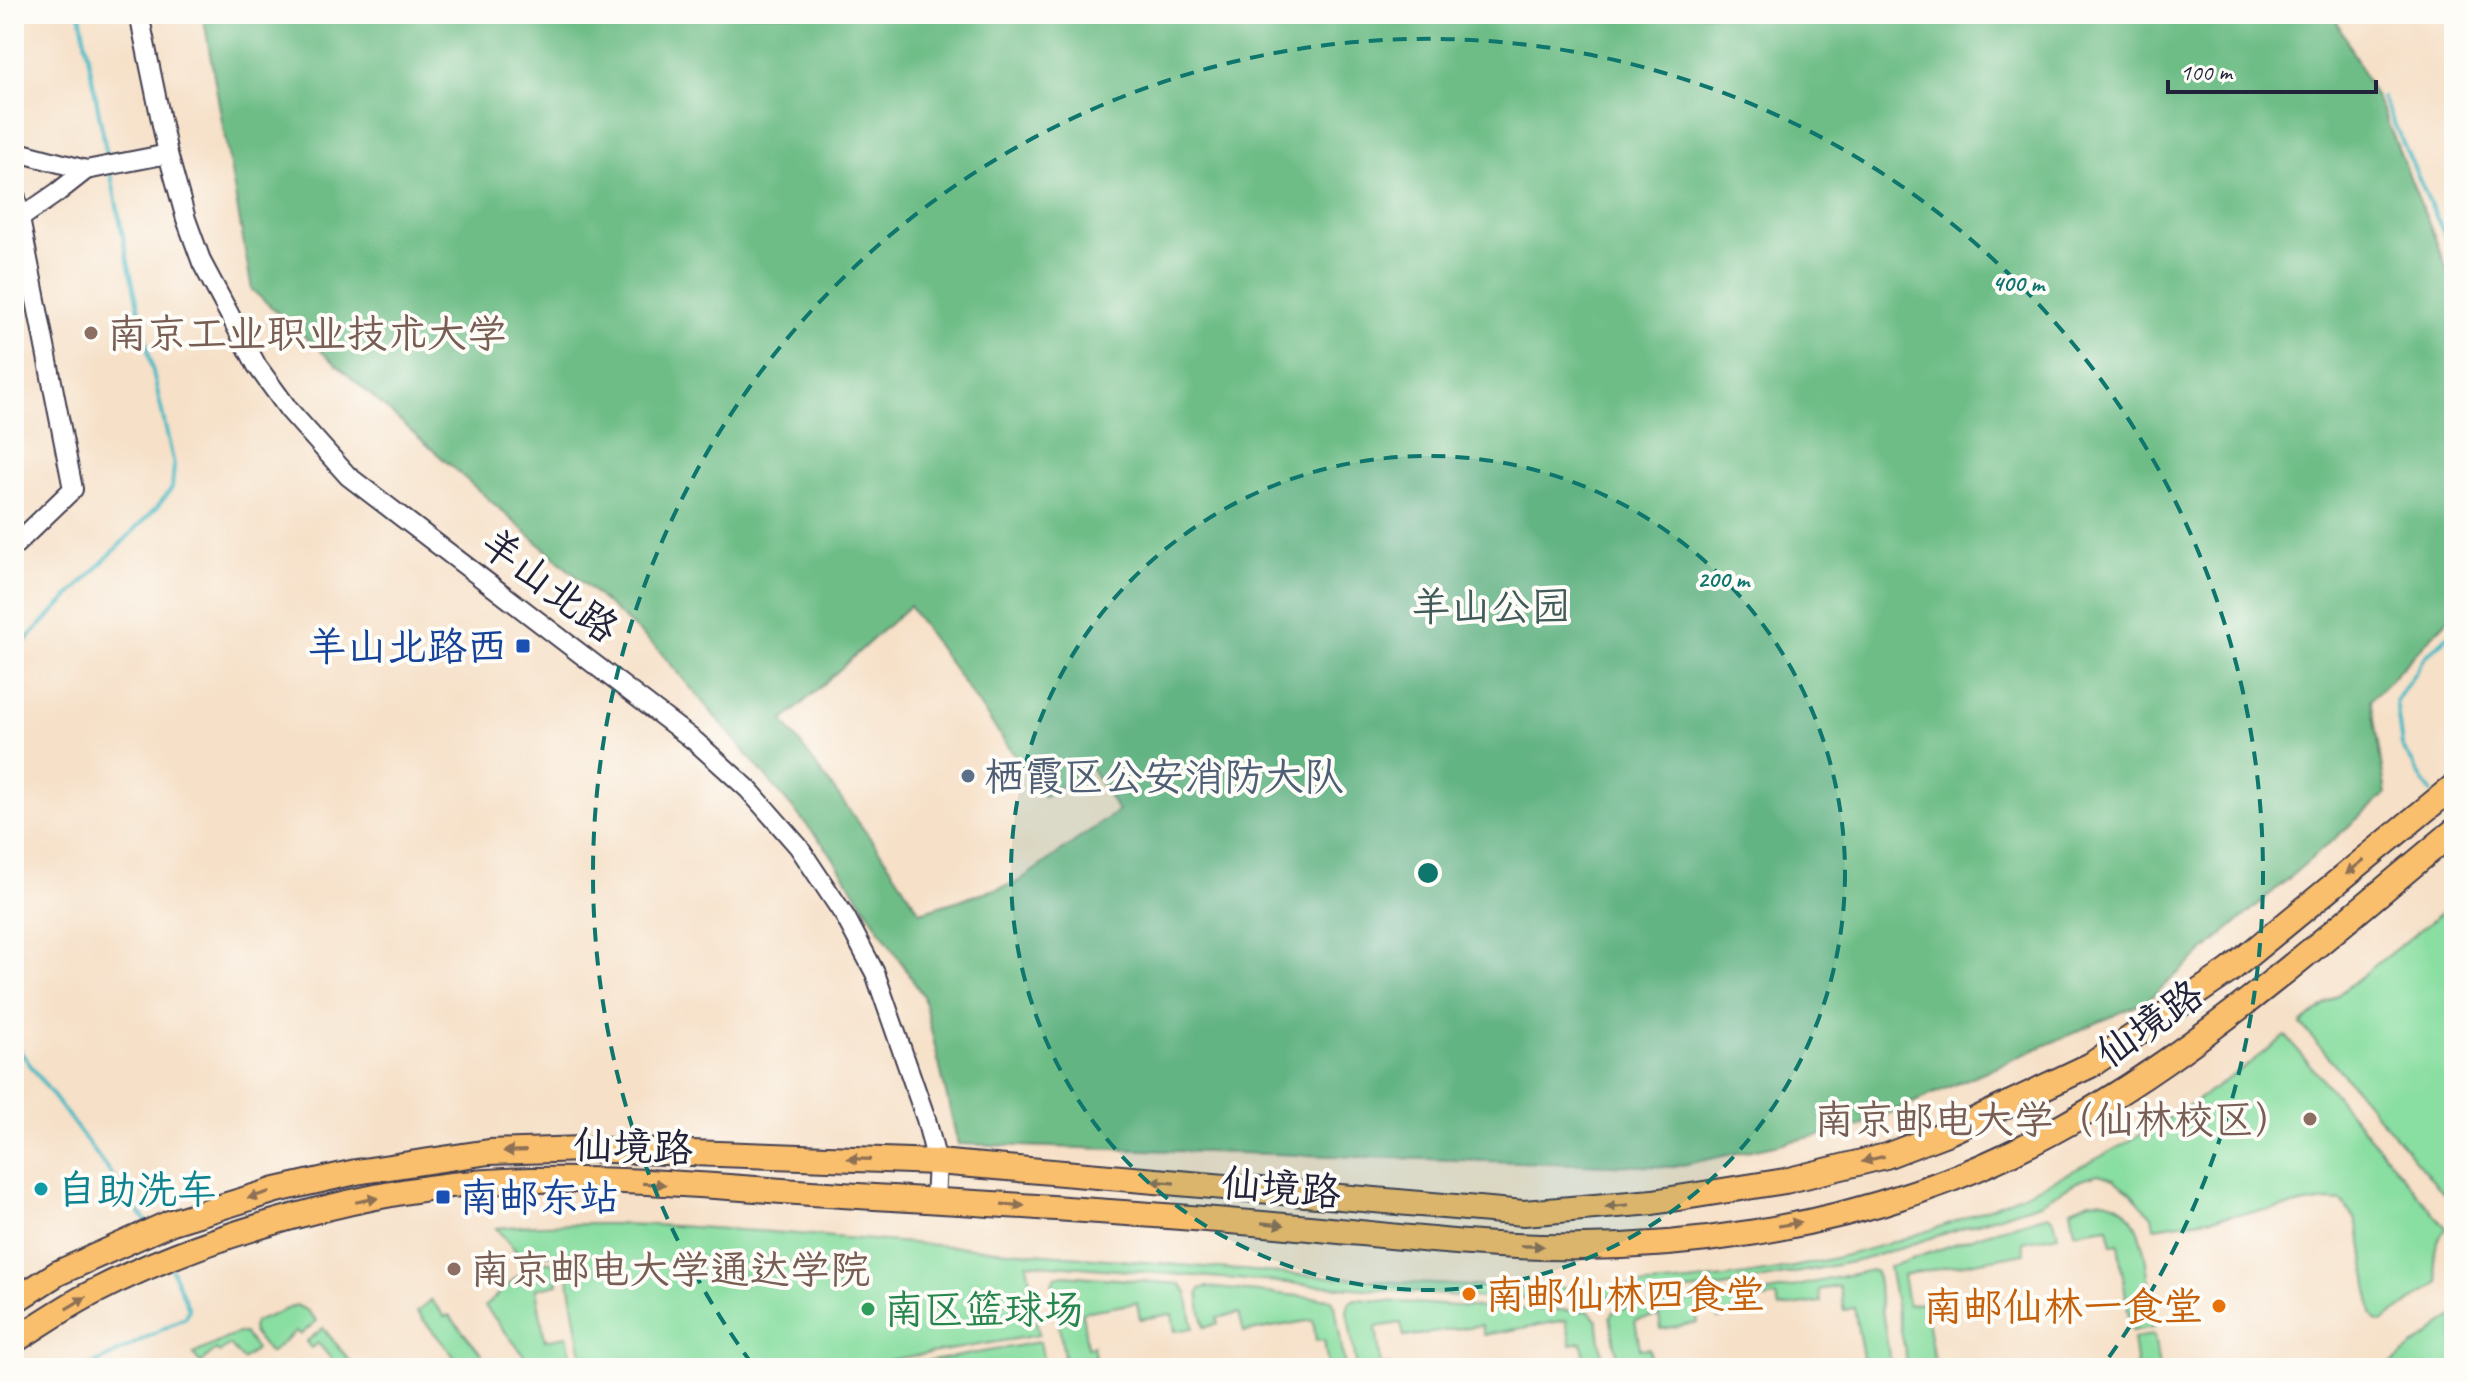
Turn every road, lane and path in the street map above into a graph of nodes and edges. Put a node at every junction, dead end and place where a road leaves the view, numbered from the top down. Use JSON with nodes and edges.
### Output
{"nodes":[{"id":1,"x":139,"y":14,"type":"edge"},
{"id":2,"x":14,"y":151,"type":"edge"},
{"id":3,"x":168,"y":154,"type":"junction"},
{"id":4,"x":86,"y":170,"type":"junction"},
{"id":5,"x":14,"y":188,"type":"edge"},
{"id":6,"x":19,"y":219,"type":"junction"},
{"id":7,"x":14,"y":546,"type":"edge"},
{"id":8,"x":2454,"y":786,"type":"edge"},
{"id":9,"x":2454,"y":831,"type":"edge"},
{"id":10,"x":937,"y":1162,"type":"junction"},
{"id":11,"x":935,"y":1200,"type":"junction"},
{"id":12,"x":14,"y":1301,"type":"edge"},
{"id":13,"x":14,"y":1341,"type":"edge"}],
"edges":[{"from":1,"to":3,"type":"street","name":"羊山北路"},
{"from":2,"to":4,"type":"street"},
{"from":3,"to":4,"type":"street"},
{"from":3,"to":10,"type":"street","name":"羊山北路"},
{"from":4,"to":6,"type":"street"},
{"from":5,"to":6,"type":"street"},
{"from":6,"to":7,"type":"street"},
{"from":8,"to":10,"type":"main road","name":"仙境路","one_way":true},
{"from":11,"to":9,"type":"main road","name":"仙境路","one_way":true},
{"from":10,"to":11,"type":"street","name":"羊山北路"},
{"from":10,"to":12,"type":"main road","name":"仙境路","one_way":true},
{"from":13,"to":11,"type":"main road","name":"仙境路","one_way":true}]}
